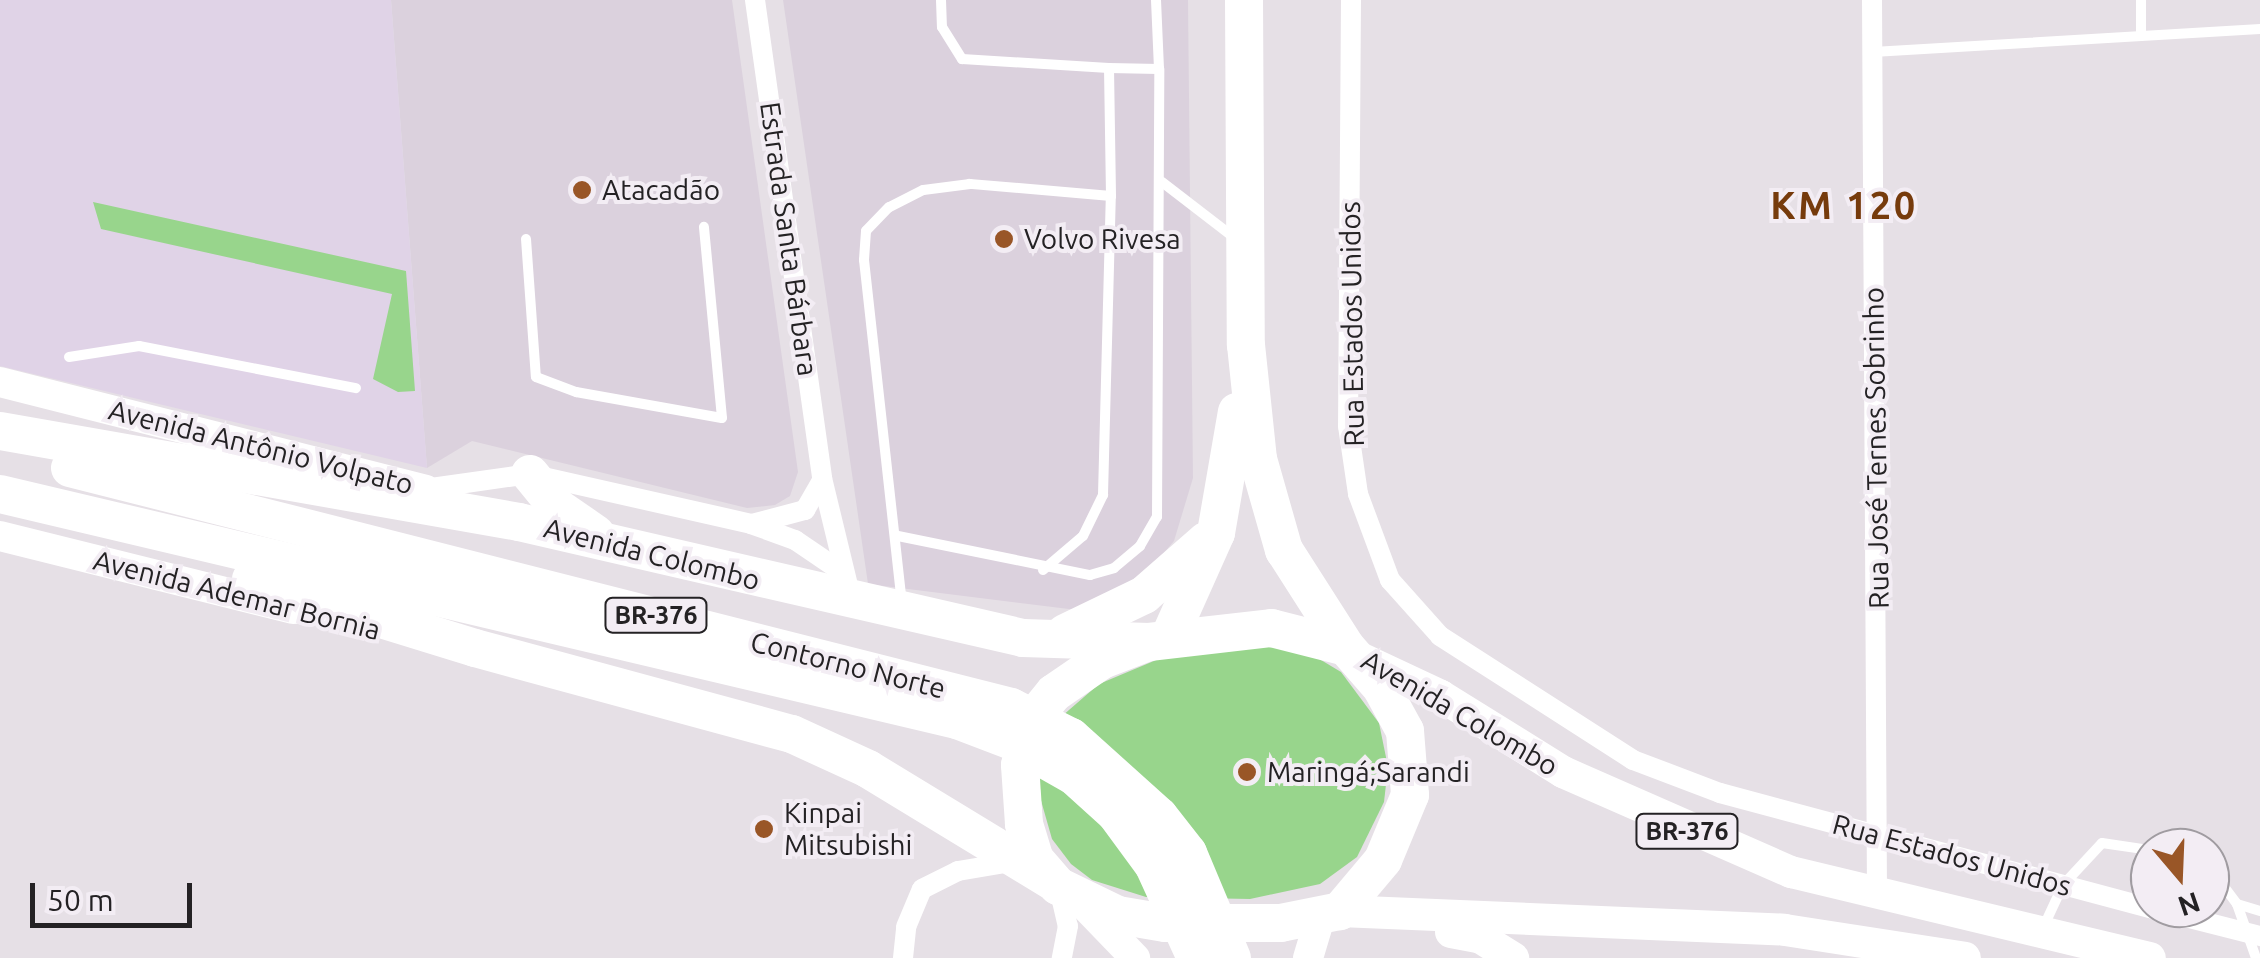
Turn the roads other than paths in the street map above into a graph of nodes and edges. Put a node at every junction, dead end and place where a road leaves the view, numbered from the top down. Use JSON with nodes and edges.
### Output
{"nodes":[{"id":1,"x":755,"y":0,"type":"edge"},
{"id":2,"x":942,"y":0,"type":"edge"},
{"id":3,"x":1156,"y":0,"type":"edge"},
{"id":4,"x":1244,"y":0,"type":"edge"},
{"id":5,"x":1352,"y":0,"type":"edge"},
{"id":6,"x":1872,"y":0,"type":"edge"},
{"id":7,"x":2141,"y":0,"type":"edge"},
{"id":8,"x":2260,"y":29,"type":"edge"},
{"id":9,"x":2141,"y":36,"type":"junction"},
{"id":10,"x":1872,"y":52,"type":"junction"},
{"id":11,"x":1109,"y":68,"type":"junction"},
{"id":12,"x":1159,"y":69,"type":"junction"},
{"id":13,"x":1162,"y":182,"type":"junction"},
{"id":14,"x":1111,"y":196,"type":"junction"},
{"id":15,"x":704,"y":227,"type":"dead end"},
{"id":16,"x":526,"y":239,"type":"dead end"},
{"id":17,"x":1245,"y":246,"type":"junction"},
{"id":18,"x":1246,"y":345,"type":"junction"},
{"id":19,"x":70,"y":358,"type":"dead end"},
{"id":20,"x":0,"y":382,"type":"edge"},
{"id":21,"x":356,"y":388,"type":"dead end"},
{"id":22,"x":0,"y":431,"type":"edge"},
{"id":23,"x":0,"y":451,"type":"edge"},
{"id":24,"x":530,"y":474,"type":"junction"},
{"id":25,"x":822,"y":478,"type":"junction"},
{"id":26,"x":424,"y":489,"type":"junction"},
{"id":27,"x":0,"y":494,"type":"edge"},
{"id":28,"x":0,"y":502,"type":"edge"},
{"id":29,"x":518,"y":522,"type":"junction"},
{"id":30,"x":751,"y":524,"type":"junction"},
{"id":31,"x":1216,"y":534,"type":"junction"},
{"id":32,"x":0,"y":536,"type":"edge"},
{"id":33,"x":898,"y":536,"type":"junction"},
{"id":34,"x":616,"y":546,"type":"junction"},
{"id":35,"x":1043,"y":570,"type":"junction"},
{"id":36,"x":848,"y":588,"type":"junction"},
{"id":37,"x":903,"y":613,"type":"junction"},
{"id":38,"x":1048,"y":640,"type":"junction"},
{"id":39,"x":1159,"y":640,"type":"junction"},
{"id":40,"x":475,"y":648,"type":"junction"},
{"id":41,"x":1353,"y":653,"type":"junction"},
{"id":42,"x":1880,"y":836,"type":"junction"},
{"id":43,"x":2130,"y":848,"type":"edge"},
{"id":44,"x":1011,"y":862,"type":"junction"},
{"id":45,"x":2063,"y":885,"type":"junction"},
{"id":46,"x":1062,"y":891,"type":"junction"},
{"id":47,"x":2230,"y":895,"type":"edge"},
{"id":48,"x":1877,"y":896,"type":"junction"},
{"id":49,"x":2130,"y":903,"type":"edge"},
{"id":50,"x":2237,"y":904,"type":"junction"},
{"id":51,"x":2260,"y":910,"type":"edge"},
{"id":52,"x":1330,"y":914,"type":"junction"},
{"id":53,"x":1384,"y":916,"type":"junction"},
{"id":54,"x":2225,"y":928,"type":"edge"},
{"id":55,"x":2042,"y":931,"type":"junction"},
{"id":56,"x":2255,"y":936,"type":"edge"},
{"id":57,"x":903,"y":958,"type":"edge"},
{"id":58,"x":1062,"y":958,"type":"edge"},
{"id":59,"x":1135,"y":958,"type":"edge"},
{"id":60,"x":1196,"y":958,"type":"edge"},
{"id":61,"x":1232,"y":958,"type":"edge"},
{"id":62,"x":1308,"y":958,"type":"edge"},
{"id":63,"x":1514,"y":958,"type":"edge"},
{"id":64,"x":1965,"y":958,"type":"edge"},
{"id":65,"x":2150,"y":958,"type":"edge"},
{"id":66,"x":2256,"y":958,"type":"edge"}],
"edges":[{"from":1,"to":25,"type":"street","name":"Estrada Santa Bárbara"},
{"from":2,"to":11,"type":"lane"},
{"from":3,"to":12,"type":"lane"},
{"from":4,"to":17,"type":"highway"},
{"from":5,"to":42,"type":"street","name":"Rua Estados Unidos"},
{"from":6,"to":10,"type":"street","name":"Rua José Ternes Sobrinho"},
{"from":7,"to":9,"type":"lane"},
{"from":8,"to":9,"type":"lane"},
{"from":9,"to":10,"type":"lane"},
{"from":10,"to":42,"type":"street","name":"Rua José Ternes Sobrinho"},
{"from":11,"to":12,"type":"lane"},
{"from":11,"to":14,"type":"lane"},
{"from":12,"to":13,"type":"lane"},
{"from":13,"to":17,"type":"lane"},
{"from":13,"to":35,"type":"lane"},
{"from":14,"to":33,"type":"lane"},
{"from":14,"to":35,"type":"lane"},
{"from":15,"to":16,"type":"lane"},
{"from":17,"to":18,"type":"highway"},
{"from":18,"to":31,"type":"highway"},
{"from":18,"to":41,"type":"highway"},
{"from":19,"to":21,"type":"lane"},
{"from":20,"to":26,"type":"street","name":"Avenida Antônio Volpato"},
{"from":22,"to":29,"type":"highway","name":"Avenida Colombo"},
{"from":23,"to":61,"type":"highway","name":"Contorno Norte","number":"BR-376"},
{"from":24,"to":26,"type":"street"},
{"from":24,"to":30,"type":"street"},
{"from":24,"to":34,"type":"highway"},
{"from":25,"to":30,"type":"street"},
{"from":25,"to":36,"type":"street","name":"Estrada Santa Bárbara"},
{"from":26,"to":29,"type":"street","name":"Avenida Antônio Volpato"},
{"from":27,"to":60,"type":"highway","name":"Contorno Norte","number":"BR-376"},
{"from":28,"to":40,"type":"highway"},
{"from":29,"to":34,"type":"highway","name":"Avenida Colombo","number":"BR-376"},
{"from":30,"to":36,"type":"street"},
{"from":31,"to":38,"type":"highway"},
{"from":31,"to":39,"type":"highway"},
{"from":32,"to":40,"type":"street","name":"Avenida Ademar Bornia"},
{"from":33,"to":35,"type":"lane"},
{"from":33,"to":37,"type":"lane"},
{"from":34,"to":36,"type":"highway","name":"Avenida Colombo","number":"BR-376"},
{"from":36,"to":37,"type":"highway","name":"Avenida Colombo","number":"BR-376"},
{"from":37,"to":38,"type":"highway","name":"Avenida Colombo","number":"BR-376"},
{"from":38,"to":39,"type":"highway","name":"Avenida Colombo","number":"BR-376"},
{"from":39,"to":41,"type":"highway","name":"Avenida Colombo","number":"BR-376"},
{"from":39,"to":46,"type":"highway"},
{"from":40,"to":44,"type":"highway"},
{"from":41,"to":48,"type":"main road","name":"Avenida Colombo","number":"BR-376"},
{"from":41,"to":52,"type":"highway"},
{"from":42,"to":45,"type":"street","name":"Rua Estados Unidos"},
{"from":42,"to":48,"type":"street","name":"Rua José Ternes Sobrinho"},
{"from":43,"to":45,"type":"lane"},
{"from":44,"to":46,"type":"highway"},
{"from":44,"to":57,"type":"street"},
{"from":45,"to":49,"type":"street","name":"Rua Estados Unidos"},
{"from":45,"to":55,"type":"lane"},
{"from":46,"to":52,"type":"highway"},
{"from":46,"to":58,"type":"street"},
{"from":46,"to":59,"type":"street"},
{"from":47,"to":50,"type":"lane"},
{"from":48,"to":55,"type":"main road","name":"Avenida Colombo","number":"BR-376"},
{"from":50,"to":51,"type":"lane"},
{"from":50,"to":56,"type":"lane"},
{"from":52,"to":53,"type":"main road"},
{"from":52,"to":62,"type":"street"},
{"from":53,"to":63,"type":"main road"},
{"from":53,"to":64,"type":"main road"},
{"from":54,"to":56,"type":"street","name":"Rua Estados Unidos"},
{"from":55,"to":65,"type":"main road","name":"Avenida Colombo","number":"BR-376"},
{"from":56,"to":66,"type":"lane"}]}
